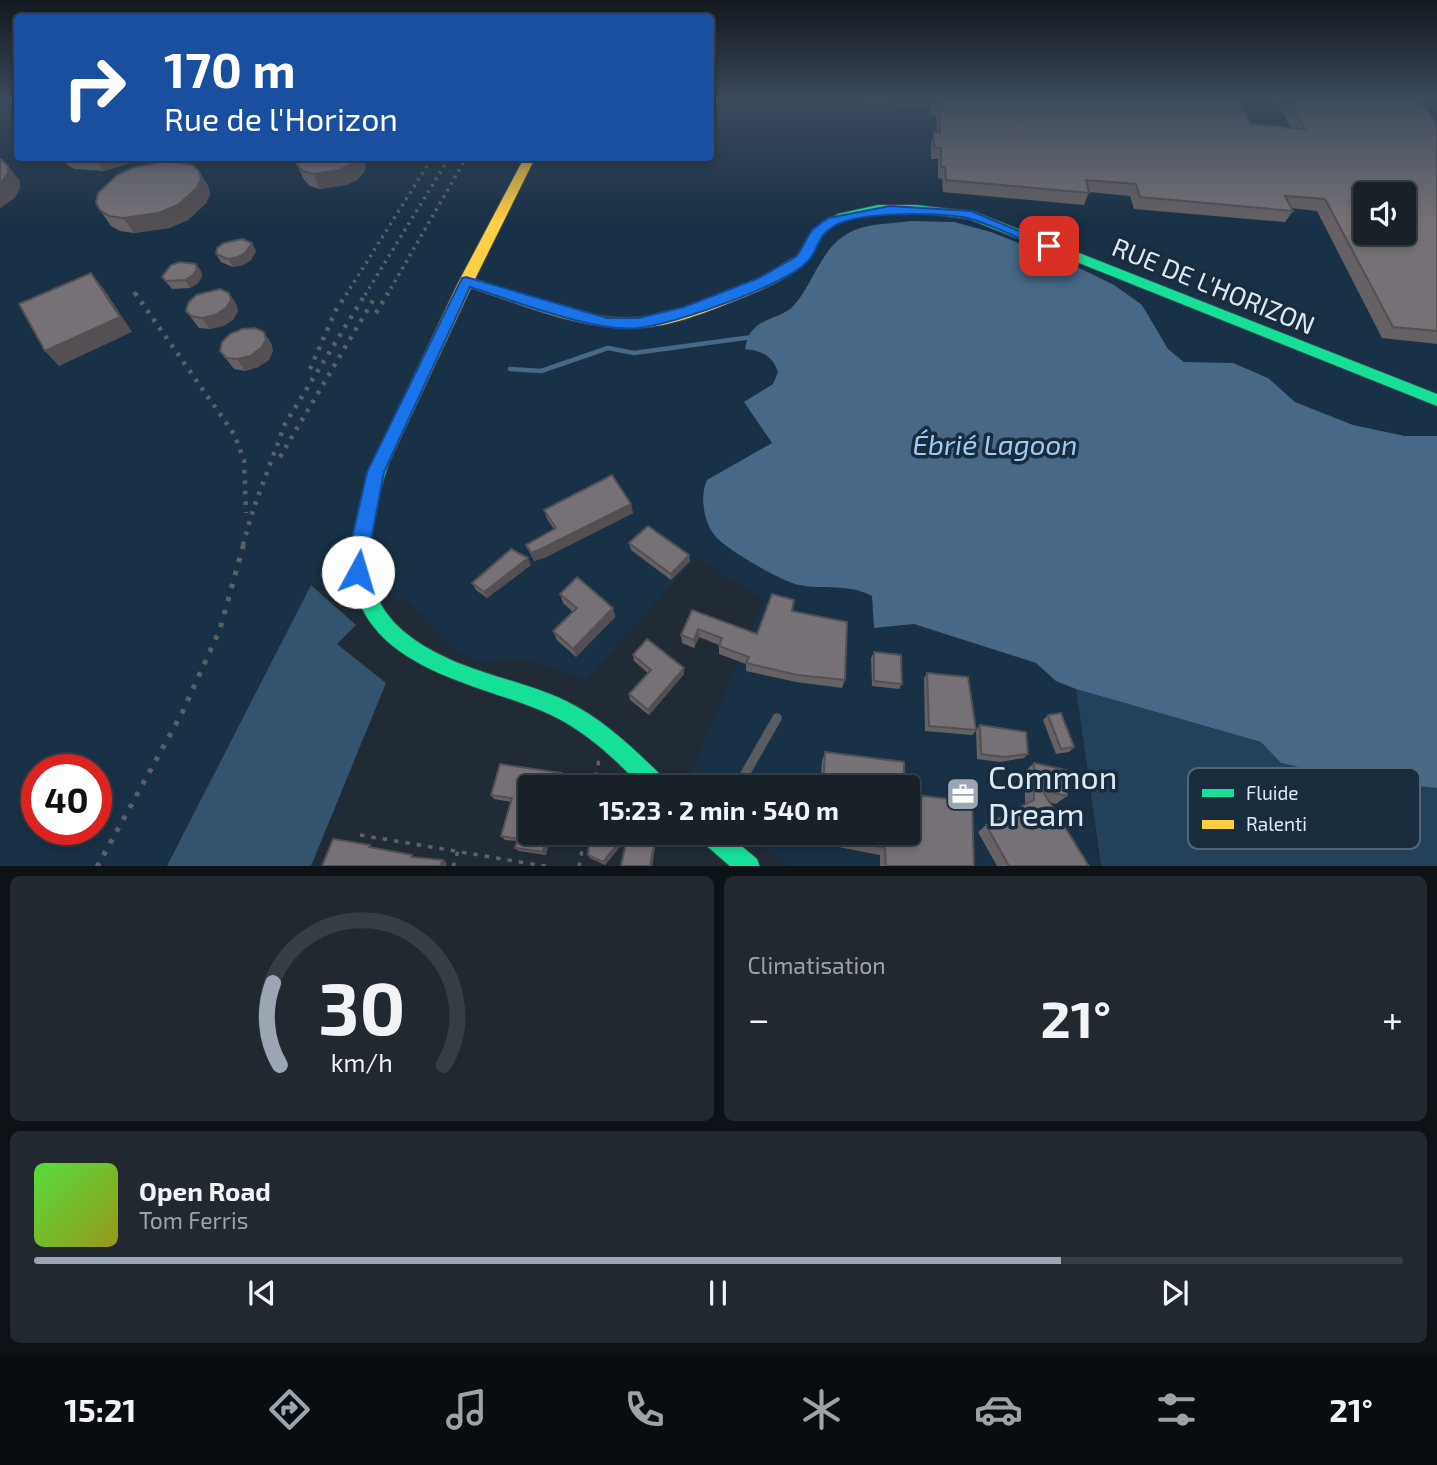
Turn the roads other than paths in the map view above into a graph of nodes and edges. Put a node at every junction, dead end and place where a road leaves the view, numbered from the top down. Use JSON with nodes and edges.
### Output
{"nodes":[{"id":1,"x":527,"y":161,"type":"edge"},
{"id":2,"x":466,"y":281,"type":"junction"},
{"id":3,"x":1437,"y":400,"type":"edge"},
{"id":4,"x":777,"y":718,"type":"dead end"},
{"id":5,"x":645,"y":775,"type":"edge"},
{"id":6,"x":744,"y":775,"type":"edge"},
{"id":7,"x":724,"y":845,"type":"edge"},
{"id":8,"x":749,"y":866,"type":"edge"}],
"edges":[{"from":1,"to":2,"type":"street"},
{"from":2,"to":3,"type":"street","name":"RUE DE L'HORIZON"},
{"from":2,"to":5,"type":"street"},
{"from":4,"to":6,"type":"lane"},
{"from":7,"to":8,"type":"street"}]}
